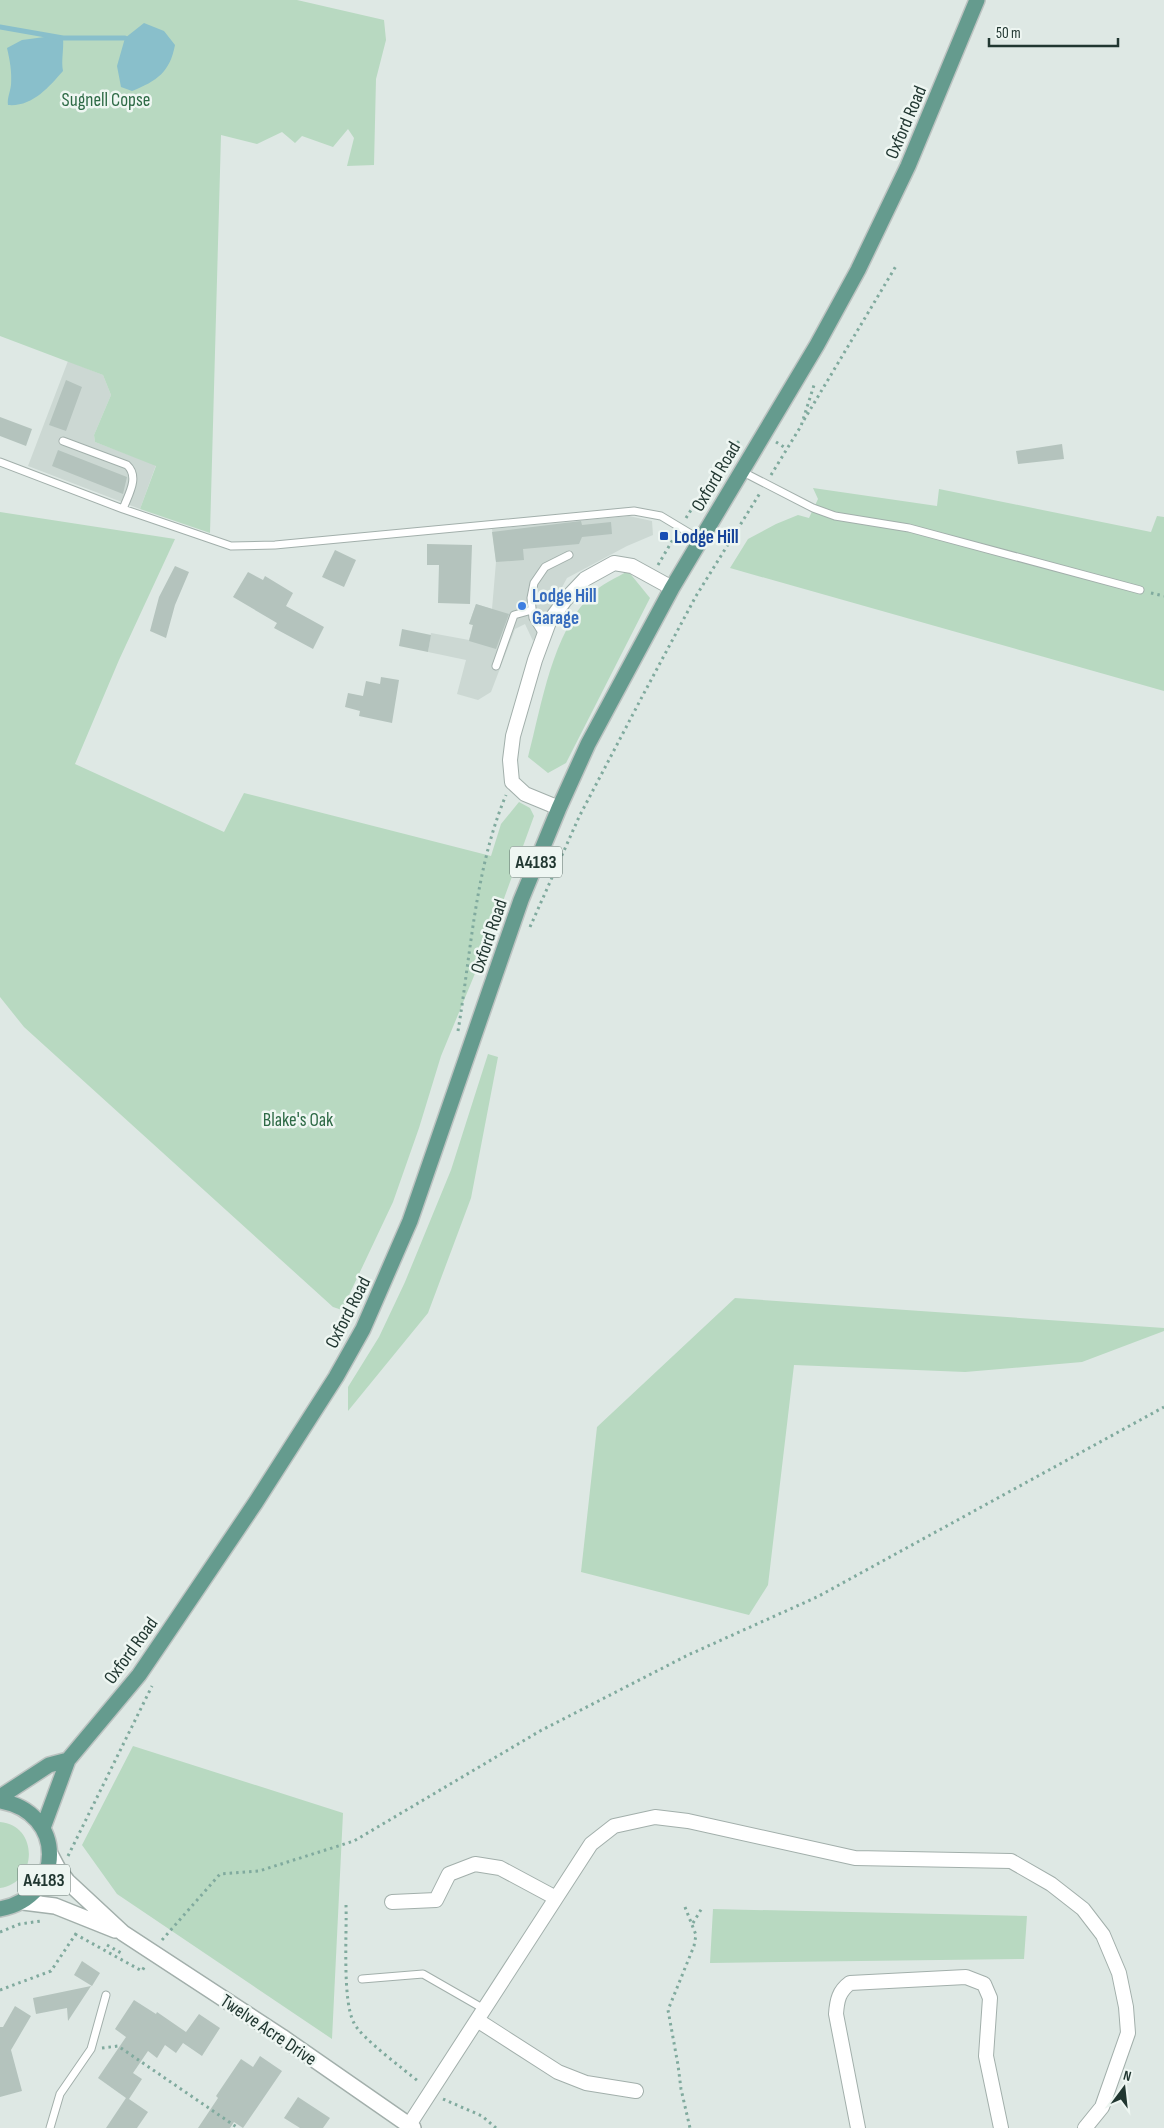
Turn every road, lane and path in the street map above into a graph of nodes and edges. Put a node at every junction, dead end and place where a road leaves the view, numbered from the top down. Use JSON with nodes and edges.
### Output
{"nodes":[{"id":1,"x":977,"y":0,"type":"edge"},
{"id":2,"x":896,"y":266,"type":"dead end"},
{"id":3,"x":818,"y":373,"type":"dead end"},
{"id":4,"x":801,"y":426,"type":"junction"},
{"id":5,"x":746,"y":434,"type":"dead end"},
{"id":6,"x":63,"y":441,"type":"dead end"},
{"id":7,"x":0,"y":462,"type":"edge"},
{"id":8,"x":741,"y":471,"type":"junction"},
{"id":9,"x":766,"y":484,"type":"junction"},
{"id":10,"x":123,"y":509,"type":"junction"},
{"id":11,"x":680,"y":528,"type":"junction"},
{"id":12,"x":701,"y":540,"type":"junction"},
{"id":13,"x":569,"y":555,"type":"dead end"},
{"id":14,"x":651,"y":577,"type":"junction"},
{"id":15,"x":672,"y":588,"type":"junction"},
{"id":16,"x":1140,"y":590,"type":"dead end"},
{"id":17,"x":532,"y":610,"type":"junction"},
{"id":18,"x":544,"y":636,"type":"junction"},
{"id":19,"x":496,"y":666,"type":"dead end"},
{"id":20,"x":512,"y":782,"type":"junction"},
{"id":21,"x":559,"y":808,"type":"junction"},
{"id":22,"x":457,"y":1038,"type":"dead end"},
{"id":23,"x":1164,"y":1407,"type":"edge"},
{"id":24,"x":68,"y":1760,"type":"junction"},
{"id":25,"x":0,"y":1799,"type":"edge"},
{"id":26,"x":43,"y":1828,"type":"junction"},
{"id":27,"x":50,"y":1854,"type":"junction"},
{"id":28,"x":556,"y":1898,"type":"junction"},
{"id":29,"x":23,"y":1902,"type":"junction"},
{"id":30,"x":392,"y":1902,"type":"dead end"},
{"id":31,"x":346,"y":1905,"type":"dead end"},
{"id":32,"x":685,"y":1907,"type":"dead end"},
{"id":33,"x":702,"y":1908,"type":"dead end"},
{"id":34,"x":0,"y":1909,"type":"edge"},
{"id":35,"x":43,"y":1921,"type":"dead end"},
{"id":36,"x":693,"y":1924,"type":"junction"},
{"id":37,"x":78,"y":1930,"type":"dead end"},
{"id":38,"x":0,"y":1932,"type":"edge"},
{"id":39,"x":123,"y":1933,"type":"junction"},
{"id":40,"x":75,"y":1934,"type":"junction"},
{"id":41,"x":162,"y":1940,"type":"dead end"},
{"id":42,"x":145,"y":1966,"type":"dead end"},
{"id":43,"x":362,"y":1979,"type":"dead end"},
{"id":44,"x":0,"y":1990,"type":"edge"},
{"id":45,"x":106,"y":1996,"type":"dead end"},
{"id":46,"x":481,"y":2015,"type":"junction"},
{"id":47,"x":91,"y":2049,"type":"junction"},
{"id":48,"x":636,"y":2091,"type":"dead end"},
{"id":49,"x":431,"y":2092,"type":"junction"},
{"id":50,"x":411,"y":2126,"type":"edge"},
{"id":51,"x":50,"y":2128,"type":"edge"},
{"id":52,"x":238,"y":2128,"type":"edge"},
{"id":53,"x":496,"y":2128,"type":"edge"},
{"id":54,"x":690,"y":2128,"type":"edge"},
{"id":55,"x":858,"y":2128,"type":"edge"},
{"id":56,"x":1001,"y":2128,"type":"edge"},
{"id":57,"x":1085,"y":2128,"type":"edge"}],
"edges":[{"from":1,"to":8,"type":"main road","name":"Oxford Road","number":"A4183"},
{"from":2,"to":4,"type":"path"},
{"from":3,"to":4,"type":"path"},
{"from":4,"to":9,"type":"path"},
{"from":5,"to":11,"type":"path"},
{"from":6,"to":10,"type":"lane"},
{"from":7,"to":10,"type":"lane"},
{"from":8,"to":9,"type":"lane"},
{"from":8,"to":12,"type":"main road","name":"Oxford Road","number":"A4183"},
{"from":9,"to":16,"type":"lane"},
{"from":10,"to":11,"type":"lane"},
{"from":11,"to":12,"type":"lane"},
{"from":11,"to":14,"type":"path"},
{"from":12,"to":15,"type":"main road","name":"Oxford Road","number":"A4183"},
{"from":13,"to":17,"type":"lane"},
{"from":14,"to":15,"type":"street"},
{"from":14,"to":18,"type":"street"},
{"from":15,"to":21,"type":"main road","name":"Oxford Road","number":"A4183"},
{"from":17,"to":18,"type":"lane"},
{"from":17,"to":19,"type":"lane"},
{"from":18,"to":20,"type":"street"},
{"from":20,"to":21,"type":"street"},
{"from":20,"to":22,"type":"path"},
{"from":21,"to":24,"type":"main road","name":"Oxford Road","number":"A4183"},
{"from":23,"to":41,"type":"path"},
{"from":24,"to":25,"type":"main road","number":"A4183"},
{"from":24,"to":26,"type":"main road","name":"Oxford Road","number":"A4183"},
{"from":25,"to":26,"type":"main road","number":"A4183"},
{"from":26,"to":27,"type":"main road","number":"A4183"},
{"from":27,"to":29,"type":"main road","number":"A4183"},
{"from":27,"to":39,"type":"street","name":"Twelve Acre Drive"},
{"from":28,"to":30,"type":"street"},
{"from":28,"to":46,"type":"street"},
{"from":28,"to":57,"type":"street"},
{"from":29,"to":34,"type":"main road","number":"A4183"},
{"from":29,"to":39,"type":"street","name":"Twelve Acre Drive"},
{"from":31,"to":49,"type":"path"},
{"from":32,"to":36,"type":"path"},
{"from":33,"to":36,"type":"path"},
{"from":35,"to":38,"type":"path"},
{"from":36,"to":54,"type":"path"},
{"from":37,"to":40,"type":"path"},
{"from":39,"to":50,"type":"street","name":"Twelve Acre Drive"},
{"from":40,"to":42,"type":"path"},
{"from":40,"to":44,"type":"path"},
{"from":43,"to":46,"type":"lane"},
{"from":45,"to":47,"type":"lane"},
{"from":46,"to":48,"type":"street"},
{"from":46,"to":49,"type":"street"},
{"from":47,"to":51,"type":"lane"},
{"from":47,"to":52,"type":"path"},
{"from":49,"to":50,"type":"street"},
{"from":49,"to":53,"type":"path"},
{"from":55,"to":56,"type":"street"}]}
